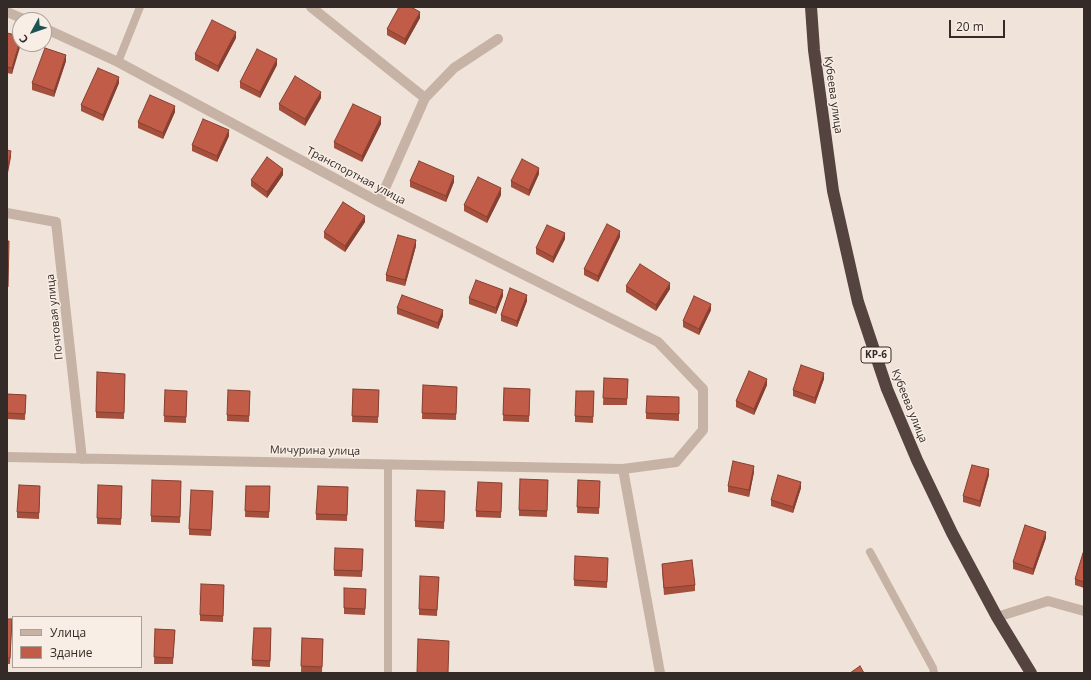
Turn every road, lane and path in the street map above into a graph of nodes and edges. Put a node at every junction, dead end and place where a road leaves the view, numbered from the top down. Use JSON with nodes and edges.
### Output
{"nodes":[{"id":1,"x":140,"y":7,"type":"edge"},
{"id":2,"x":311,"y":7,"type":"edge"},
{"id":3,"x":810,"y":7,"type":"edge"},
{"id":4,"x":52,"y":32,"type":"edge"},
{"id":5,"x":498,"y":39,"type":"dead end"},
{"id":6,"x":118,"y":62,"type":"junction"},
{"id":7,"x":424,"y":98,"type":"junction"},
{"id":8,"x":379,"y":202,"type":"junction"},
{"id":9,"x":7,"y":213,"type":"edge"},
{"id":10,"x":7,"y":458,"type":"edge"},
{"id":11,"x":82,"y":459,"type":"junction"},
{"id":12,"x":388,"y":465,"type":"junction"},
{"id":13,"x":623,"y":469,"type":"junction"},
{"id":14,"x":870,"y":552,"type":"dead end"},
{"id":15,"x":1084,"y":611,"type":"edge"},
{"id":16,"x":997,"y":617,"type":"junction"},
{"id":17,"x":388,"y":673,"type":"edge"},
{"id":18,"x":660,"y":673,"type":"edge"},
{"id":19,"x":934,"y":673,"type":"edge"},
{"id":20,"x":1031,"y":673,"type":"edge"}],
"edges":[{"from":1,"to":6,"type":"lane"},
{"from":2,"to":7,"type":"street"},
{"from":3,"to":16,"type":"highway","name":"Кубеева улица","number":"KP-6"},
{"from":4,"to":6,"type":"street","name":"Транспортная улица"},
{"from":5,"to":7,"type":"street"},
{"from":6,"to":8,"type":"street","name":"Транспортная улица"},
{"from":7,"to":8,"type":"street"},
{"from":8,"to":13,"type":"street","name":"Транспортная улица"},
{"from":9,"to":11,"type":"street","name":"Почтовая улица"},
{"from":10,"to":11,"type":"street","name":"Мичурина улица"},
{"from":11,"to":12,"type":"street","name":"Мичурина улица"},
{"from":12,"to":13,"type":"street","name":"Мичурина улица"},
{"from":12,"to":17,"type":"lane"},
{"from":13,"to":18,"type":"street"},
{"from":14,"to":19,"type":"lane"},
{"from":15,"to":16,"type":"street"},
{"from":16,"to":20,"type":"highway","name":"Кубеева улица","number":"KP-6"}]}
